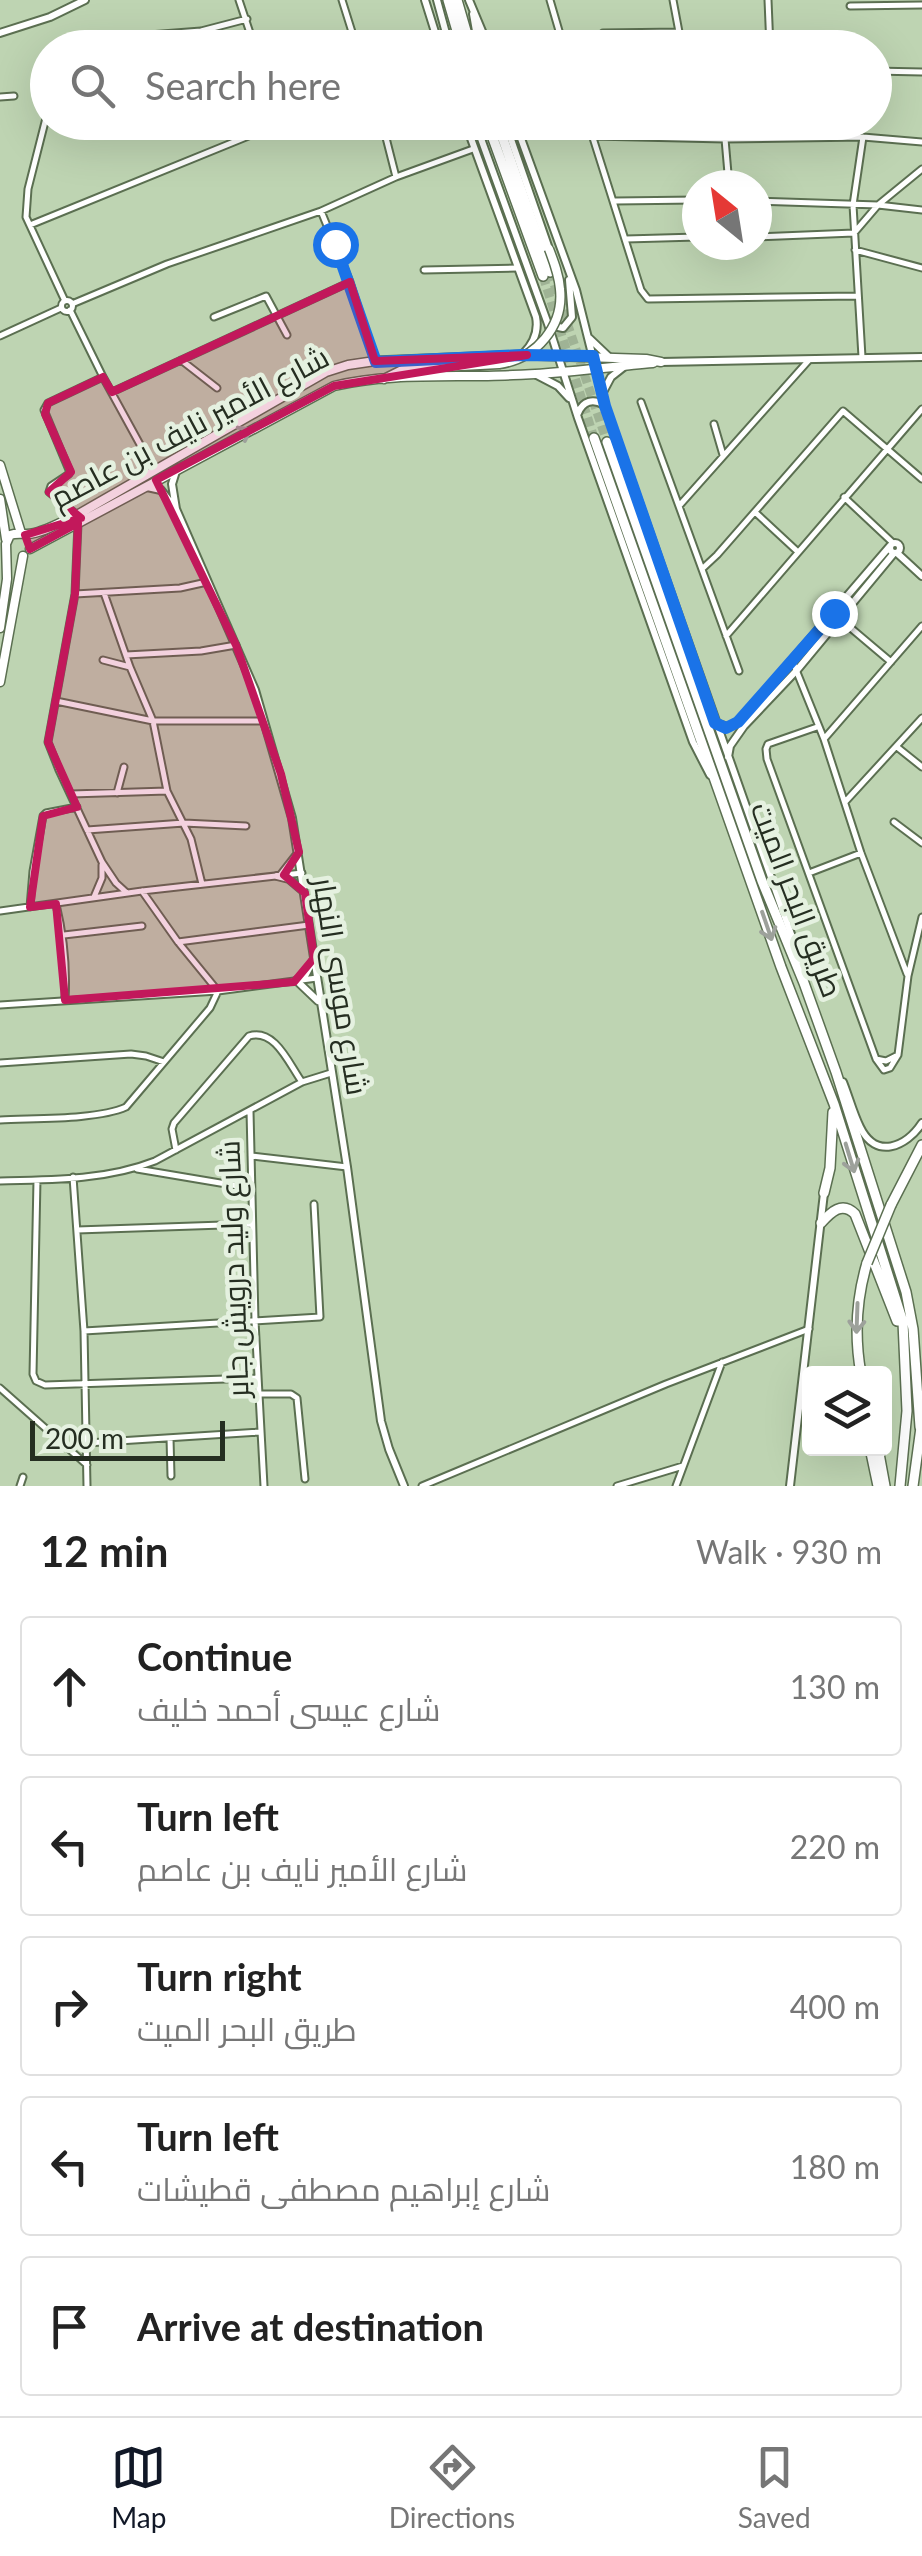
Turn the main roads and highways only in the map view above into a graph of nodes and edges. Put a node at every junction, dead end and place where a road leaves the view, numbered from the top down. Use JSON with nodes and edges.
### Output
{"nodes":[{"id":1,"x":448,"y":0,"type":"edge"},
{"id":2,"x":457,"y":0,"type":"edge"},
{"id":3,"x":457,"y":30,"type":"edge"},
{"id":4,"x":465,"y":30,"type":"edge"},
{"id":5,"x":494,"y":140,"type":"edge"},
{"id":6,"x":506,"y":140,"type":"edge"},
{"id":7,"x":550,"y":249,"type":"road end"},
{"id":8,"x":384,"y":378,"type":"junction"},
{"id":9,"x":594,"y":438,"type":"tunnel mouth"},
{"id":10,"x":607,"y":442,"type":"tunnel mouth"},
{"id":11,"x":0,"y":465,"type":"edge"},
{"id":12,"x":0,"y":499,"type":"edge"},
{"id":13,"x":77,"y":519,"type":"junction"},
{"id":14,"x":23,"y":534,"type":"junction"},
{"id":15,"x":8,"y":549,"type":"junction"},
{"id":16,"x":26,"y":553,"type":"junction"},
{"id":17,"x":0,"y":628,"type":"edge"},
{"id":18,"x":0,"y":682,"type":"edge"},
{"id":19,"x":834,"y":1104,"type":"junction"},
{"id":20,"x":922,"y":1145,"type":"edge"},
{"id":21,"x":860,"y":1190,"type":"junction"},
{"id":22,"x":824,"y":1194,"type":"road end"},
{"id":23,"x":876,"y":1198,"type":"junction"},
{"id":24,"x":821,"y":1223,"type":"road end"},
{"id":25,"x":903,"y":1339,"type":"junction"},
{"id":26,"x":859,"y":1366,"type":"edge"},
{"id":27,"x":922,"y":1420,"type":"edge"},
{"id":28,"x":920,"y":1434,"type":"edge"},
{"id":29,"x":873,"y":1456,"type":"edge"},
{"id":30,"x":879,"y":1456,"type":"edge"},
{"id":31,"x":882,"y":1486,"type":"edge"},
{"id":32,"x":900,"y":1486,"type":"edge"},
{"id":33,"x":913,"y":1486,"type":"edge"}],
"edges":[{"from":1,"to":3,"type":"main road"},
{"from":2,"to":4,"type":"main road"},
{"from":5,"to":6,"type":"main road"},
{"from":7,"to":8,"type":"main road","bridge":true},
{"from":13,"to":8,"type":"main road","name":"شارع الأمير نايف بن عاصم","one_way":true},
{"from":8,"to":13,"type":"main road","name":"شارع الأمير نايف بن عاصم"},
{"from":9,"to":19,"type":"main road","one_way":true},
{"from":10,"to":23,"type":"main road","name":"طريق البحر الميت"},
{"from":11,"to":14,"type":"main road"},
{"from":12,"to":15,"type":"main road"},
{"from":13,"to":14,"type":"main road","name":"شارع الأمير نايف بن عاصم"},
{"from":13,"to":16,"type":"main road","name":"شارع الأمير نايف بن عاصم"},
{"from":14,"to":15,"type":"main road","name":"شارع الأمير نايف بن عاصم"},
{"from":14,"to":16,"type":"main road"},
{"from":15,"to":16,"type":"main road"},
{"from":15,"to":17,"type":"main road"},
{"from":16,"to":18,"type":"main road"},
{"from":19,"to":21,"type":"main road","one_way":true},
{"from":19,"to":22,"type":"main road"},
{"from":20,"to":26,"type":"main road","one_way":true,"bridge":true},
{"from":21,"to":23,"type":"main road"},
{"from":21,"to":25,"type":"main road"},
{"from":23,"to":28,"type":"main road","name":"طريق البحر الميت"},
{"from":24,"to":25,"type":"main road"},
{"from":25,"to":32,"type":"main road"},
{"from":27,"to":28,"type":"main road"},
{"from":28,"to":33,"type":"main road"},
{"from":29,"to":31,"type":"main road"},
{"from":30,"to":31,"type":"main road"}]}
